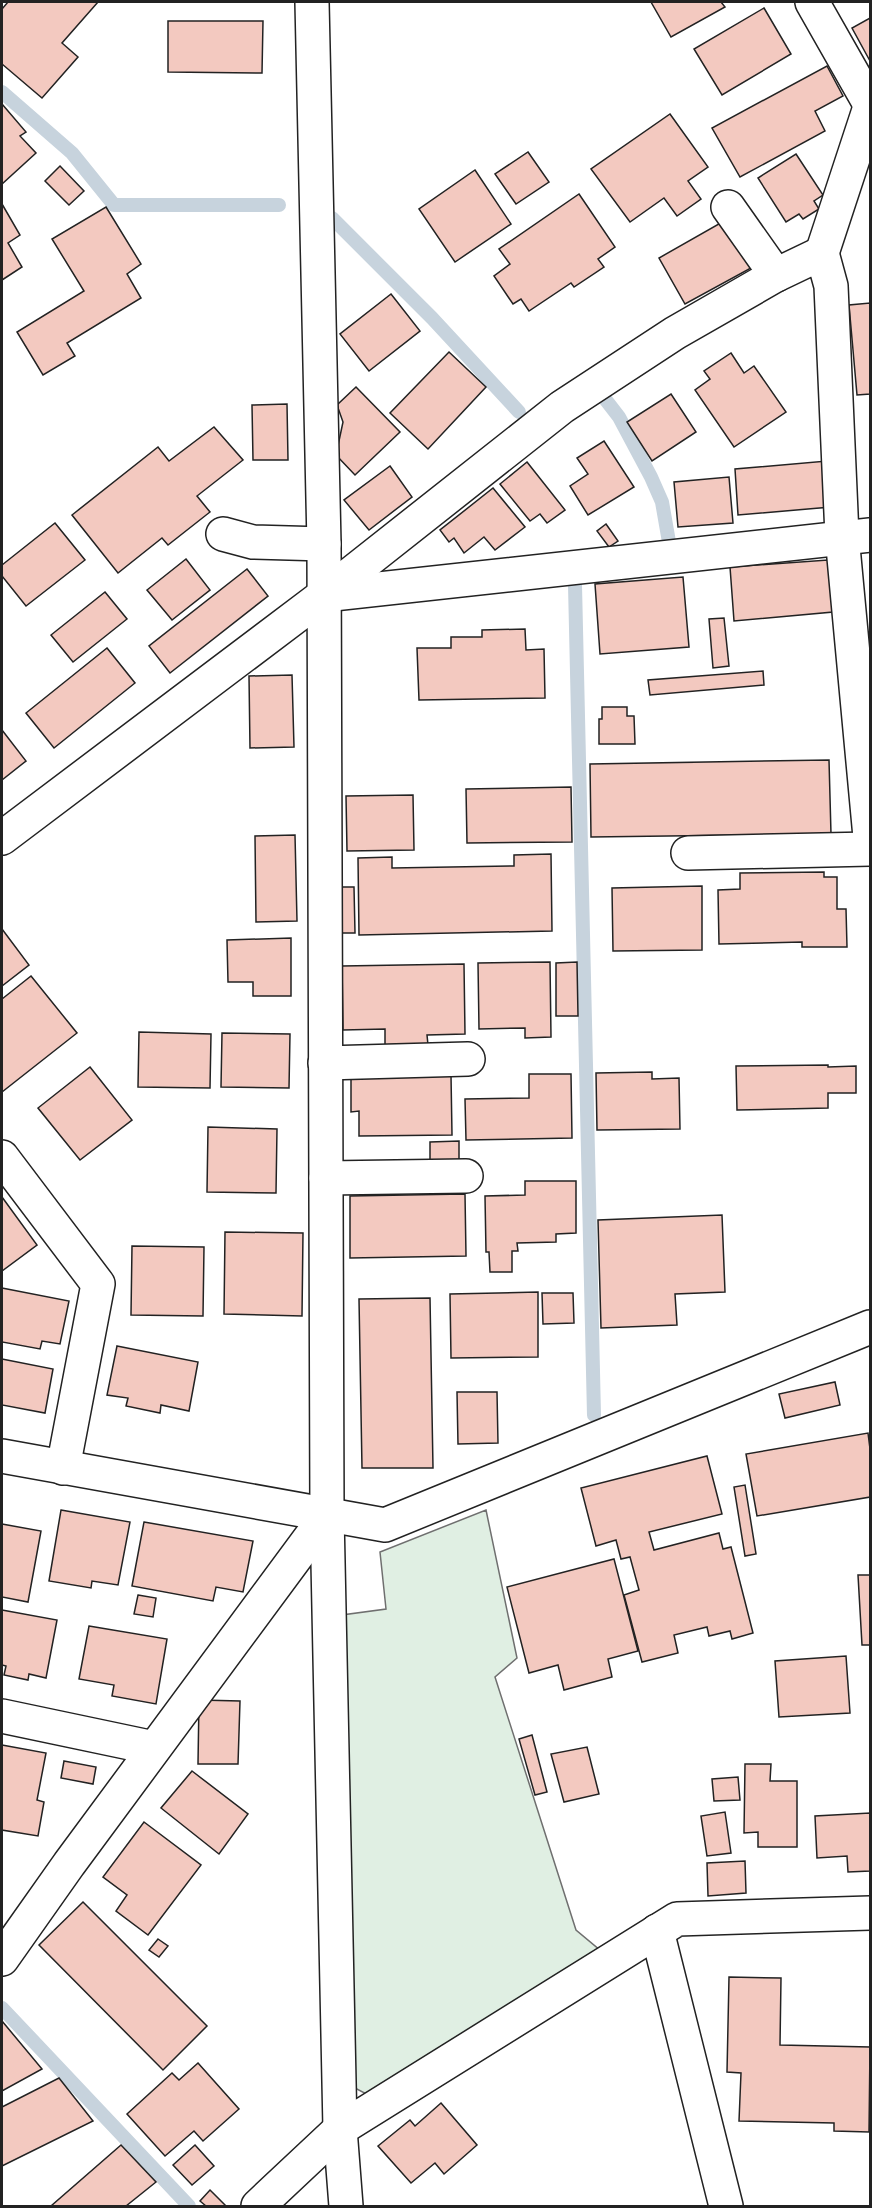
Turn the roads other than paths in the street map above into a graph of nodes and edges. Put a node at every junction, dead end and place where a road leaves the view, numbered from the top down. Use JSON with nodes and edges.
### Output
{"nodes":[{"id":1,"x":312,"y":2,"type":"edge"},
{"id":2,"x":812,"y":2,"type":"edge"},
{"id":3,"x":870,"y":105,"type":"edge"},
{"id":4,"x":728,"y":207,"type":"dead end"},
{"id":5,"x":822,"y":253,"type":"junction"},
{"id":6,"x":776,"y":275,"type":"junction"},
{"id":7,"x":223,"y":534,"type":"dead end"},
{"id":8,"x":856,"y":536,"type":"edge"},
{"id":9,"x":324,"y":544,"type":"junction"},
{"id":10,"x":324,"y":595,"type":"junction"},
{"id":11,"x":870,"y":837,"type":"edge"},
{"id":12,"x":2,"y":838,"type":"edge"},
{"id":13,"x":870,"y":849,"type":"edge"},
{"id":14,"x":688,"y":853,"type":"dead end"},
{"id":15,"x":468,"y":1059,"type":"dead end"},
{"id":16,"x":325,"y":1063,"type":"junction"},
{"id":17,"x":2,"y":1157,"type":"edge"},
{"id":18,"x":466,"y":1176,"type":"dead end"},
{"id":19,"x":326,"y":1178,"type":"junction"},
{"id":20,"x":870,"y":1327,"type":"edge"},
{"id":21,"x":2,"y":1456,"type":"edge"},
{"id":22,"x":63,"y":1468,"type":"junction"},
{"id":23,"x":327,"y":1515,"type":"junction"},
{"id":24,"x":2,"y":1716,"type":"edge"},
{"id":25,"x":154,"y":1748,"type":"junction"},
{"id":26,"x":870,"y":1913,"type":"edge"},
{"id":27,"x":657,"y":1931,"type":"junction"},
{"id":28,"x":2,"y":1959,"type":"edge"},
{"id":29,"x":340,"y":2129,"type":"junction"},
{"id":30,"x":258,"y":2206,"type":"edge"},
{"id":31,"x":346,"y":2206,"type":"edge"},
{"id":32,"x":726,"y":2206,"type":"edge"}],
"edges":[{"from":1,"to":9,"type":"street"},
{"from":2,"to":3,"type":"street"},
{"from":3,"to":5,"type":"street"},
{"from":4,"to":6,"type":"street"},
{"from":5,"to":6,"type":"street"},
{"from":5,"to":8,"type":"street"},
{"from":6,"to":10,"type":"street"},
{"from":7,"to":9,"type":"street"},
{"from":8,"to":10,"type":"street"},
{"from":8,"to":11,"type":"street"},
{"from":9,"to":10,"type":"street"},
{"from":10,"to":12,"type":"street"},
{"from":10,"to":16,"type":"street"},
{"from":13,"to":14,"type":"street"},
{"from":15,"to":16,"type":"street"},
{"from":16,"to":19,"type":"street"},
{"from":17,"to":22,"type":"street"},
{"from":18,"to":19,"type":"street"},
{"from":19,"to":23,"type":"street"},
{"from":20,"to":23,"type":"street"},
{"from":21,"to":22,"type":"street"},
{"from":22,"to":23,"type":"street"},
{"from":23,"to":25,"type":"street"},
{"from":23,"to":29,"type":"street"},
{"from":24,"to":25,"type":"street"},
{"from":25,"to":28,"type":"street"},
{"from":26,"to":27,"type":"street"},
{"from":27,"to":29,"type":"street"},
{"from":27,"to":32,"type":"street"},
{"from":29,"to":30,"type":"street"},
{"from":29,"to":31,"type":"street"}]}
